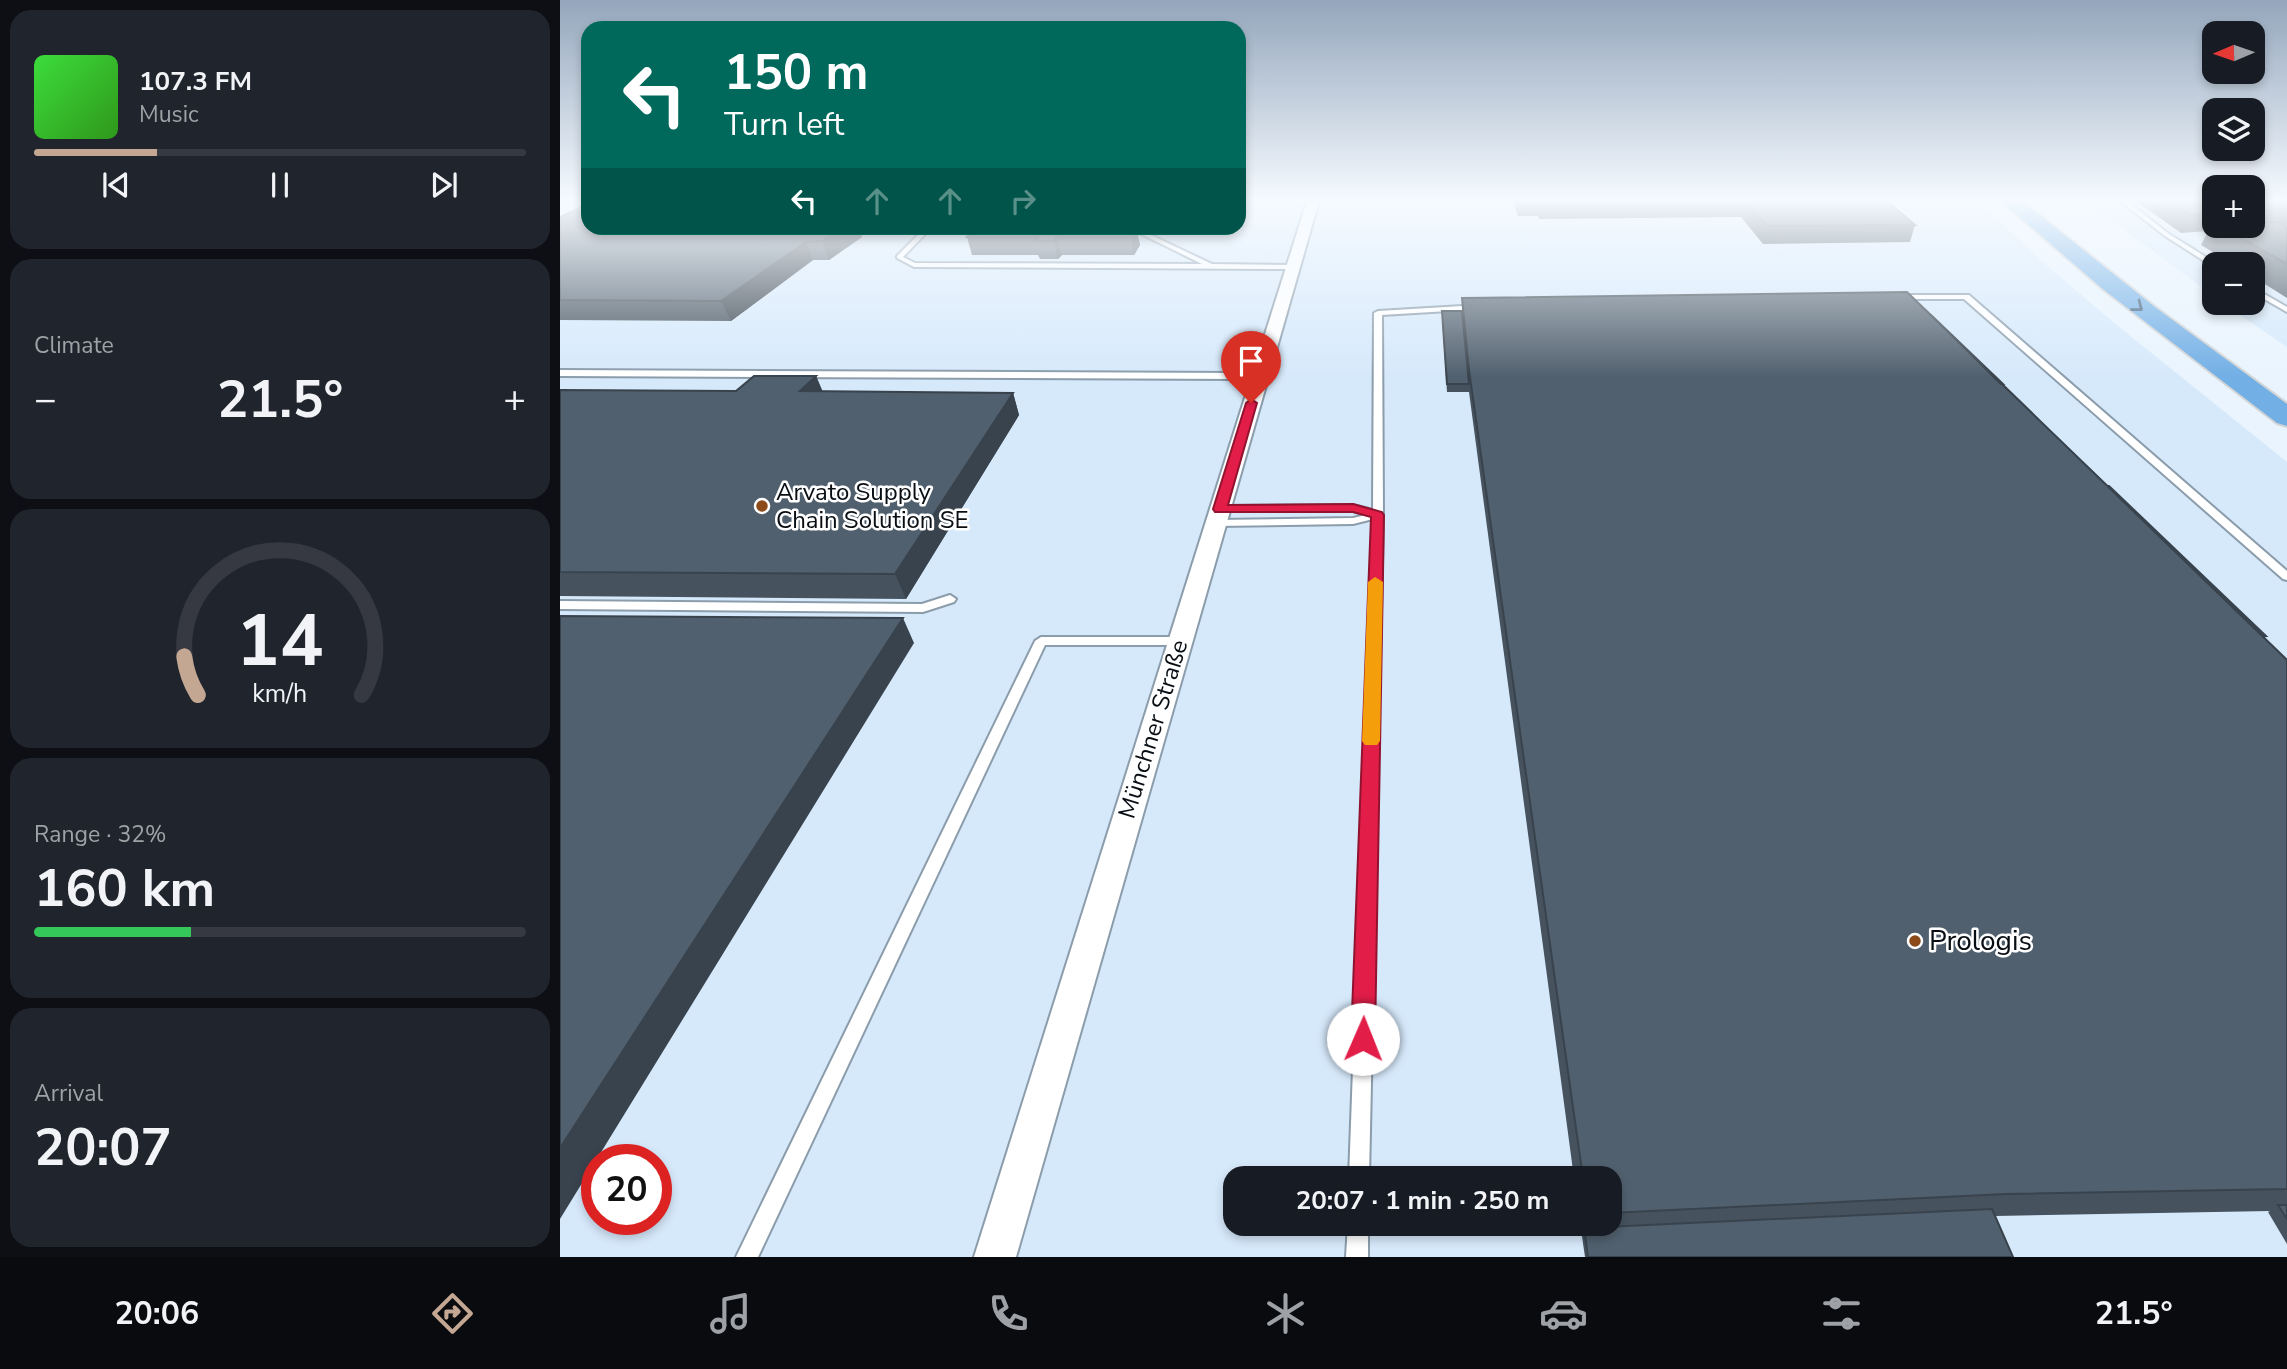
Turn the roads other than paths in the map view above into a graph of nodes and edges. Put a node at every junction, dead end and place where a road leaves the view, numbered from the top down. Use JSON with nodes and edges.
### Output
{"nodes":[{"id":1,"x":905,"y":260,"type":"edge"},
{"id":2,"x":1198,"y":260,"type":"edge"},
{"id":3,"x":1295,"y":260,"type":"edge"},
{"id":4,"x":2078,"y":260,"type":"edge"},
{"id":5,"x":2110,"y":260,"type":"edge"},
{"id":6,"x":1213,"y":267,"type":"junction"},
{"id":7,"x":1293,"y":267,"type":"junction"},
{"id":8,"x":2265,"y":297,"type":"edge"},
{"id":9,"x":1886,"y":298,"type":"edge"},
{"id":10,"x":1492,"y":306,"type":"edge"},
{"id":11,"x":2287,"y":310,"type":"edge"},
{"id":12,"x":560,"y":373,"type":"edge"},
{"id":13,"x":1238,"y":376,"type":"dead end"},
{"id":14,"x":2287,"y":390,"type":"edge"},
{"id":15,"x":2287,"y":417,"type":"edge"},
{"id":16,"x":1378,"y":515,"type":"junction"},
{"id":17,"x":1218,"y":516,"type":"junction"},
{"id":18,"x":2287,"y":577,"type":"edge"},
{"id":19,"x":950,"y":599,"type":"dead end"},
{"id":20,"x":560,"y":605,"type":"edge"},
{"id":21,"x":1180,"y":641,"type":"junction"},
{"id":22,"x":1359,"y":1166,"type":"edge"},
{"id":23,"x":1358,"y":1236,"type":"edge"},
{"id":24,"x":747,"y":1257,"type":"edge"},
{"id":25,"x":995,"y":1257,"type":"edge"},
{"id":26,"x":1357,"y":1257,"type":"edge"}],
"edges":[{"from":1,"to":6,"type":"lane"},
{"from":2,"to":6,"type":"lane"},
{"from":3,"to":7,"type":"street","name":"Münchner Straße"},
{"from":4,"to":15,"type":"highway","one_way":true},
{"from":5,"to":14,"type":"highway"},
{"from":6,"to":7,"type":"lane"},
{"from":7,"to":17,"type":"street","name":"Münchner Straße"},
{"from":8,"to":11,"type":"lane"},
{"from":9,"to":18,"type":"lane"},
{"from":10,"to":16,"type":"lane"},
{"from":12,"to":13,"type":"lane"},
{"from":16,"to":17,"type":"lane"},
{"from":16,"to":22,"type":"lane"},
{"from":17,"to":21,"type":"street","name":"Münchner Straße"},
{"from":19,"to":20,"type":"lane"},
{"from":21,"to":24,"type":"lane"},
{"from":21,"to":25,"type":"street","name":"Münchner Straße"},
{"from":23,"to":26,"type":"lane"}]}
